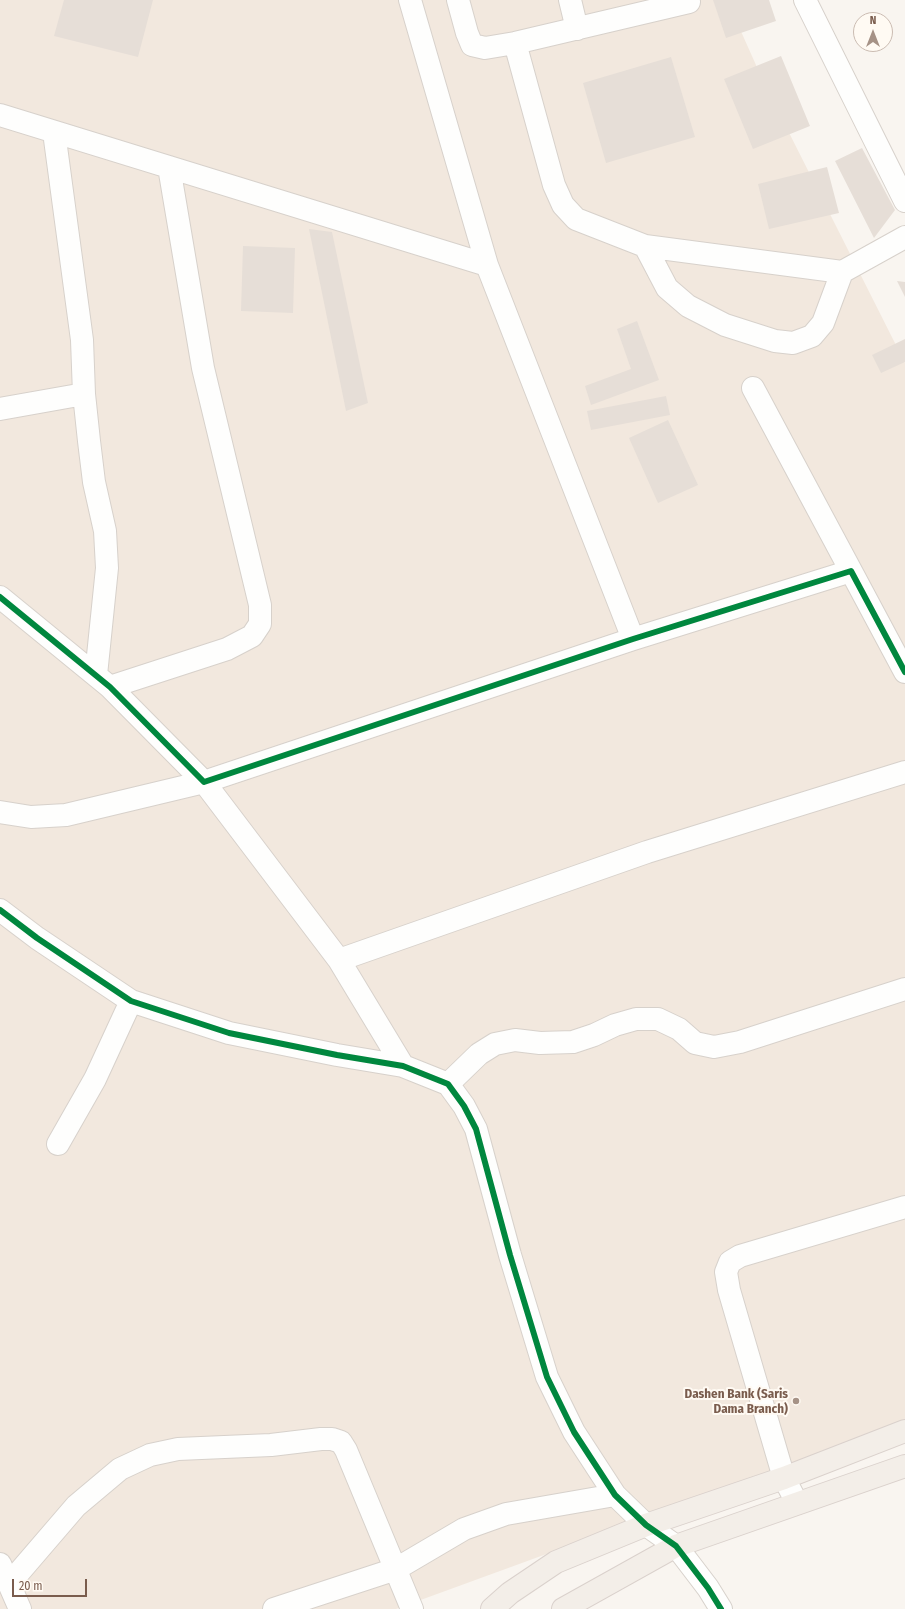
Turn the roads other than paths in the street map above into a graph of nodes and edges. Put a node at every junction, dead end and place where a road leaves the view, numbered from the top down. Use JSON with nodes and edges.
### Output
{"nodes":[{"id":1,"x":410,"y":0,"type":"edge"},
{"id":2,"x":458,"y":0,"type":"edge"},
{"id":3,"x":570,"y":0,"type":"edge"},
{"id":4,"x":805,"y":0,"type":"edge"},
{"id":5,"x":689,"y":2,"type":"dead end"},
{"id":6,"x":577,"y":29,"type":"junction"},
{"id":7,"x":515,"y":43,"type":"junction"},
{"id":8,"x":0,"y":115,"type":"edge"},
{"id":9,"x":54,"y":132,"type":"junction"},
{"id":10,"x":169,"y":167,"type":"junction"},
{"id":11,"x":905,"y":200,"type":"edge"},
{"id":12,"x":905,"y":237,"type":"edge"},
{"id":13,"x":645,"y":246,"type":"junction"},
{"id":14,"x":487,"y":265,"type":"junction"},
{"id":15,"x":842,"y":272,"type":"junction"},
{"id":16,"x":753,"y":388,"type":"dead end"},
{"id":17,"x":84,"y":394,"type":"junction"},
{"id":18,"x":0,"y":409,"type":"edge"},
{"id":19,"x":851,"y":571,"type":"junction"},
{"id":20,"x":0,"y":597,"type":"edge"},
{"id":21,"x":633,"y":638,"type":"junction"},
{"id":22,"x":905,"y":672,"type":"edge"},
{"id":23,"x":103,"y":681,"type":"junction"},
{"id":24,"x":905,"y":772,"type":"edge"},
{"id":25,"x":204,"y":782,"type":"junction"},
{"id":26,"x":0,"y":812,"type":"edge"},
{"id":27,"x":0,"y":910,"type":"edge"},
{"id":28,"x":339,"y":960,"type":"junction"},
{"id":29,"x":905,"y":989,"type":"edge"},
{"id":30,"x":130,"y":1001,"type":"junction"},
{"id":31,"x":403,"y":1066,"type":"junction"},
{"id":32,"x":448,"y":1084,"type":"junction"},
{"id":33,"x":58,"y":1144,"type":"dead end"},
{"id":34,"x":905,"y":1207,"type":"edge"},
{"id":35,"x":905,"y":1431,"type":"edge"},
{"id":36,"x":905,"y":1466,"type":"edge"},
{"id":37,"x":784,"y":1478,"type":"junction"},
{"id":38,"x":615,"y":1495,"type":"junction"},
{"id":39,"x":797,"y":1503,"type":"junction"},
{"id":40,"x":646,"y":1525,"type":"junction"},
{"id":41,"x":676,"y":1546,"type":"junction"},
{"id":42,"x":0,"y":1564,"type":"edge"},
{"id":43,"x":396,"y":1569,"type":"junction"},
{"id":44,"x":9,"y":1584,"type":"junction"},
{"id":45,"x":20,"y":1609,"type":"edge"},
{"id":46,"x":274,"y":1609,"type":"edge"},
{"id":47,"x":412,"y":1609,"type":"edge"},
{"id":48,"x":492,"y":1609,"type":"edge"},
{"id":49,"x":563,"y":1609,"type":"edge"},
{"id":50,"x":721,"y":1609,"type":"edge"}],
"edges":[{"from":1,"to":14,"type":"street"},
{"from":2,"to":7,"type":"street"},
{"from":3,"to":6,"type":"street"},
{"from":4,"to":11,"type":"street"},
{"from":5,"to":6,"type":"street"},
{"from":6,"to":7,"type":"street"},
{"from":7,"to":13,"type":"street"},
{"from":8,"to":9,"type":"street"},
{"from":9,"to":10,"type":"street"},
{"from":9,"to":17,"type":"street"},
{"from":10,"to":14,"type":"street"},
{"from":10,"to":23,"type":"street"},
{"from":12,"to":15,"type":"street"},
{"from":13,"to":15,"type":"street"},
{"from":13,"to":15,"type":"street"},
{"from":14,"to":21,"type":"street"},
{"from":16,"to":19,"type":"street"},
{"from":17,"to":18,"type":"street"},
{"from":17,"to":23,"type":"street"},
{"from":19,"to":21,"type":"street"},
{"from":19,"to":22,"type":"street"},
{"from":20,"to":23,"type":"street"},
{"from":21,"to":25,"type":"street"},
{"from":23,"to":25,"type":"street"},
{"from":24,"to":28,"type":"street"},
{"from":25,"to":26,"type":"street"},
{"from":25,"to":28,"type":"street"},
{"from":27,"to":30,"type":"street"},
{"from":28,"to":31,"type":"street"},
{"from":29,"to":32,"type":"street"},
{"from":30,"to":31,"type":"street"},
{"from":30,"to":33,"type":"street"},
{"from":31,"to":32,"type":"street"},
{"from":32,"to":38,"type":"street"},
{"from":34,"to":37,"type":"street"},
{"from":35,"to":37,"type":"main road"},
{"from":36,"to":39,"type":"main road"},
{"from":37,"to":39,"type":"street"},
{"from":37,"to":40,"type":"main road"},
{"from":38,"to":40,"type":"street"},
{"from":38,"to":43,"type":"street"},
{"from":39,"to":41,"type":"main road"},
{"from":40,"to":41,"type":"street"},
{"from":40,"to":48,"type":"main road"},
{"from":41,"to":49,"type":"main road"},
{"from":41,"to":50,"type":"street"},
{"from":42,"to":44,"type":"street"},
{"from":43,"to":44,"type":"street"},
{"from":43,"to":46,"type":"street"},
{"from":43,"to":47,"type":"street"},
{"from":44,"to":45,"type":"street"}]}
